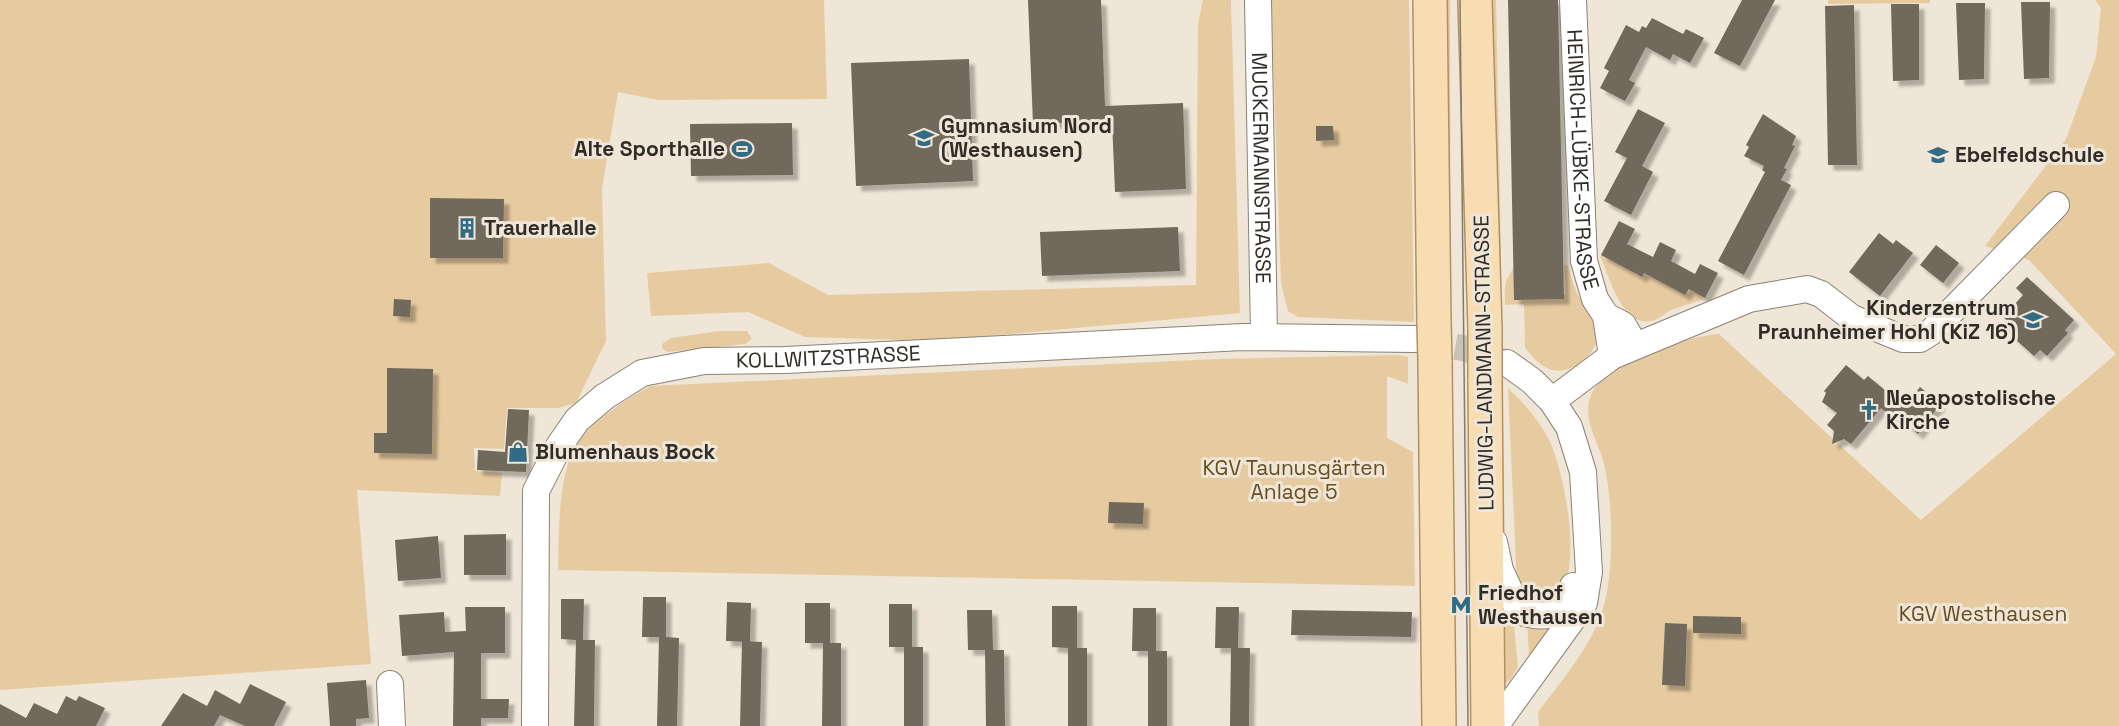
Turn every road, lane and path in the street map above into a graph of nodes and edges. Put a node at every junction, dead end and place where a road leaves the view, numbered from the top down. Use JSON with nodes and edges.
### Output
{"nodes":[{"id":1,"x":1258,"y":0,"type":"edge"},
{"id":2,"x":1430,"y":0,"type":"edge"},
{"id":3,"x":1475,"y":0,"type":"edge"},
{"id":4,"x":1573,"y":0,"type":"edge"},
{"id":5,"x":2056,"y":205,"type":"dead end"},
{"id":6,"x":1264,"y":336,"type":"junction"},
{"id":7,"x":1428,"y":341,"type":"junction"},
{"id":8,"x":1624,"y":351,"type":"junction"},
{"id":9,"x":1496,"y":370,"type":"junction"},
{"id":10,"x":1552,"y":401,"type":"junction"},
{"id":11,"x":1488,"y":514,"type":"junction"},
{"id":12,"x":1585,"y":515,"type":"junction"},
{"id":13,"x":390,"y":684,"type":"dead end"},
{"id":14,"x":392,"y":726,"type":"edge"},
{"id":15,"x":535,"y":726,"type":"edge"},
{"id":16,"x":1439,"y":726,"type":"edge"},
{"id":17,"x":1488,"y":726,"type":"edge"},
{"id":18,"x":1496,"y":726,"type":"edge"}],
"edges":[{"from":1,"to":6,"type":"street","name":"MUCKERMANNSTRASSE"},
{"from":2,"to":7,"type":"main road"},
{"from":3,"to":9,"type":"main road","name":"LUDWIG-LANDMANN-STRASSE","bridge":true},
{"from":4,"to":8,"type":"street","name":"HEINRICH-LÜBKE-STRASSE"},
{"from":5,"to":8,"type":"street"},
{"from":6,"to":7,"type":"street","name":"KOLLWITZSTRASSE"},
{"from":6,"to":15,"type":"street","name":"KOLLWITZSTRASSE"},
{"from":7,"to":16,"type":"main road"},
{"from":8,"to":10,"type":"street"},
{"from":9,"to":10,"type":"street"},
{"from":9,"to":11,"type":"main road","name":"LUDWIG-LANDMANN-STRASSE"},
{"from":10,"to":12,"type":"street"},
{"from":11,"to":12,"type":"street"},
{"from":11,"to":17,"type":"main road","name":"LUDWIG-LANDMANN-STRASSE"},
{"from":12,"to":18,"type":"street"},
{"from":13,"to":14,"type":"street"}]}
